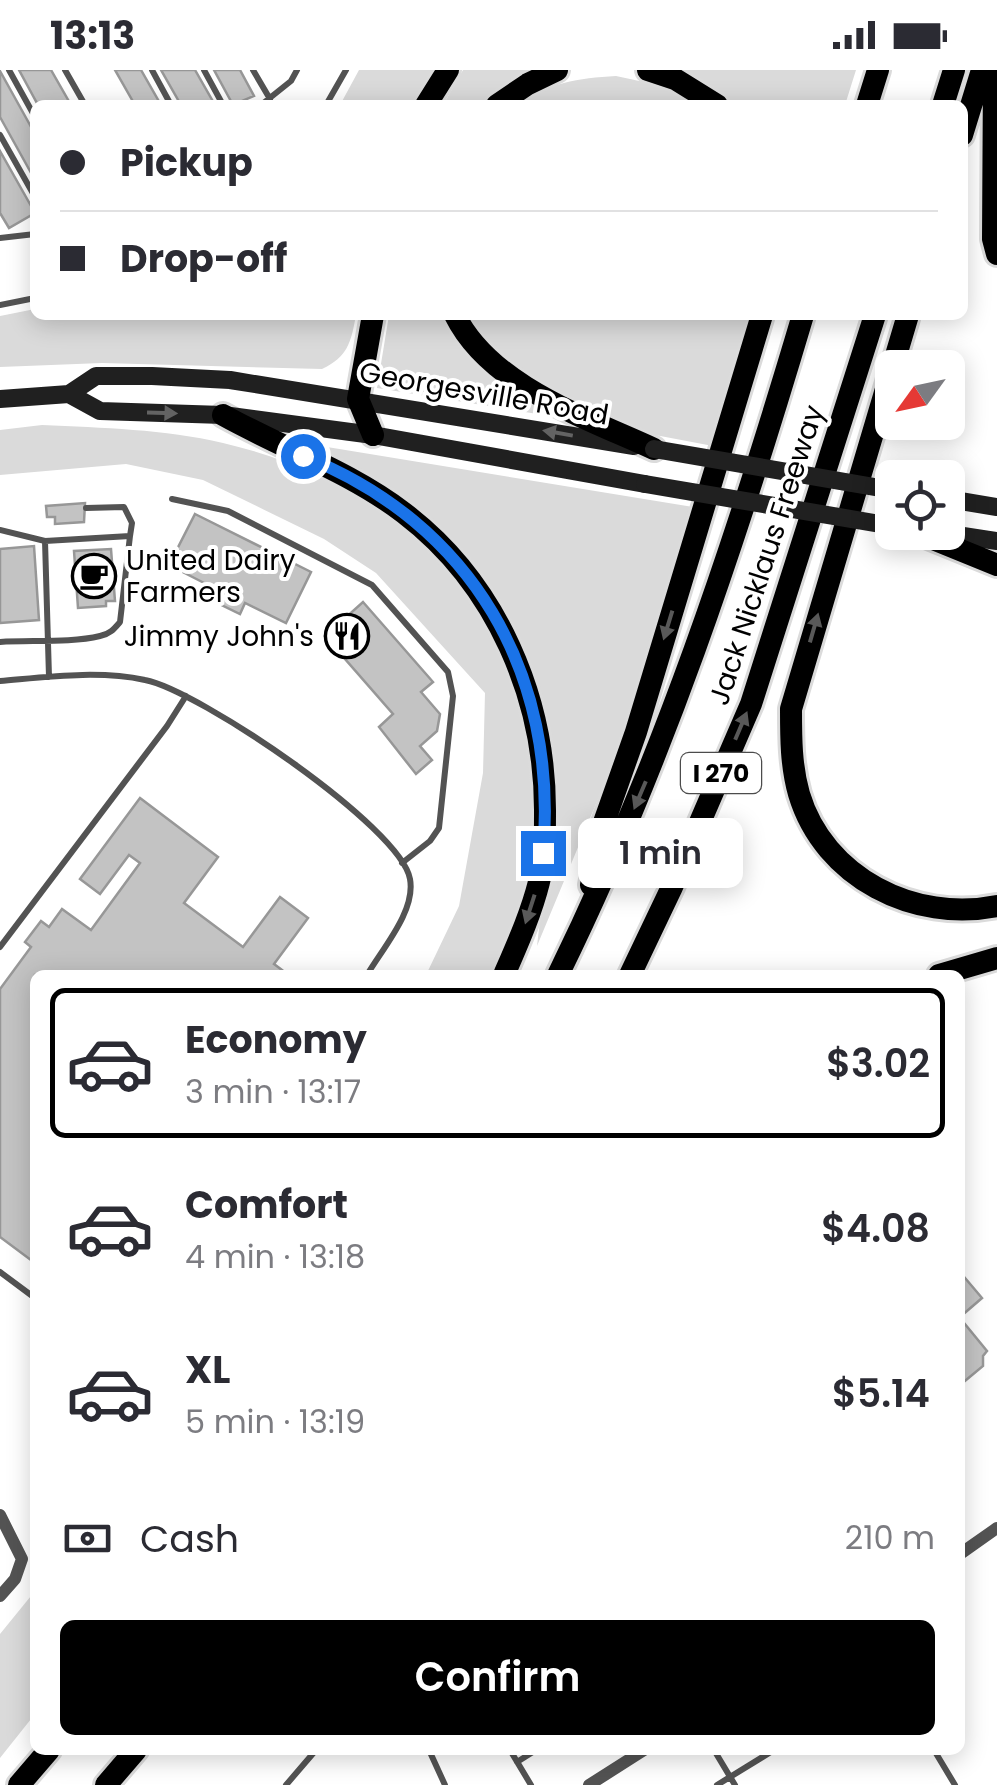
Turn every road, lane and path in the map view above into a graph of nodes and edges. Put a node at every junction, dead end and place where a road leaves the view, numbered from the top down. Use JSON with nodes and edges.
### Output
{"nodes":[{"id":1,"x":9,"y":70,"type":"edge"},
{"id":2,"x":65,"y":70,"type":"edge"},
{"id":3,"x":152,"y":70,"type":"edge"},
{"id":4,"x":204,"y":70,"type":"edge"},
{"id":5,"x":253,"y":70,"type":"edge"},
{"id":6,"x":297,"y":70,"type":"edge"},
{"id":7,"x":346,"y":70,"type":"edge"},
{"id":8,"x":448,"y":70,"type":"edge"},
{"id":9,"x":557,"y":70,"type":"edge"},
{"id":10,"x":648,"y":70,"type":"edge"},
{"id":11,"x":878,"y":70,"type":"edge"},
{"id":12,"x":954,"y":70,"type":"edge"},
{"id":13,"x":982,"y":70,"type":"edge"},
{"id":14,"x":994,"y":70,"type":"edge"},
{"id":15,"x":81,"y":100,"type":"edge"},
{"id":16,"x":168,"y":100,"type":"edge"},
{"id":17,"x":221,"y":100,"type":"edge"},
{"id":18,"x":270,"y":100,"type":"joint"},
{"id":19,"x":329,"y":100,"type":"edge"},
{"id":20,"x":429,"y":100,"type":"edge"},
{"id":21,"x":504,"y":100,"type":"edge"},
{"id":22,"x":709,"y":100,"type":"edge"},
{"id":23,"x":869,"y":100,"type":"edge"},
{"id":24,"x":945,"y":100,"type":"edge"},
{"id":25,"x":30,"y":108,"type":"edge"},
{"id":26,"x":968,"y":116,"type":"edge"},
{"id":27,"x":0,"y":135,"type":"edge"},
{"id":28,"x":30,"y":188,"type":"edge"},
{"id":29,"x":30,"y":234,"type":"edge"},
{"id":30,"x":2,"y":235,"type":"edge"},
{"id":31,"x":997,"y":254,"type":"edge"},
{"id":32,"x":30,"y":299,"type":"edge"},
{"id":33,"x":0,"y":305,"type":"edge"},
{"id":34,"x":372,"y":320,"type":"edge"},
{"id":35,"x":459,"y":320,"type":"edge"},
{"id":36,"x":760,"y":320,"type":"edge"},
{"id":37,"x":801,"y":320,"type":"edge"},
{"id":38,"x":874,"y":320,"type":"edge"},
{"id":39,"x":907,"y":320,"type":"edge"},
{"id":40,"x":69,"y":394,"type":"junction"},
{"id":41,"x":0,"y":399,"type":"edge"},
{"id":42,"x":358,"y":399,"type":"junction"},
{"id":43,"x":223,"y":416,"type":"junction"},
{"id":44,"x":373,"y":435,"type":"junction"},
{"id":45,"x":654,"y":450,"type":"junction"},
{"id":46,"x":875,"y":487,"type":"edge"},
{"id":47,"x":172,"y":499,"type":"dead end"},
{"id":48,"x":965,"y":502,"type":"edge"},
{"id":49,"x":997,"y":507,"type":"edge"},
{"id":50,"x":86,"y":508,"type":"dead end"},
{"id":51,"x":875,"y":523,"type":"edge"},
{"id":52,"x":0,"y":530,"type":"edge"},
{"id":53,"x":130,"y":536,"type":"junction"},
{"id":54,"x":965,"y":536,"type":"edge"},
{"id":55,"x":45,"y":541,"type":"junction"},
{"id":56,"x":997,"y":541,"type":"edge"},
{"id":57,"x":959,"y":550,"type":"edge"},
{"id":58,"x":997,"y":566,"type":"edge"},
{"id":59,"x":48,"y":639,"type":"junction"},
{"id":60,"x":0,"y":642,"type":"edge"},
{"id":61,"x":50,"y":677,"type":"junction"},
{"id":62,"x":0,"y":681,"type":"edge"},
{"id":63,"x":186,"y":696,"type":"junction"},
{"id":64,"x":402,"y":864,"type":"junction"},
{"id":65,"x":997,"y":906,"type":"edge"},
{"id":66,"x":584,"y":923,"type":"junction"},
{"id":67,"x":0,"y":947,"type":"edge"},
{"id":68,"x":997,"y":958,"type":"edge"},
{"id":69,"x":370,"y":970,"type":"edge"},
{"id":70,"x":506,"y":970,"type":"edge"},
{"id":71,"x":560,"y":970,"type":"edge"},
{"id":72,"x":632,"y":970,"type":"edge"},
{"id":73,"x":956,"y":970,"type":"edge"},
{"id":74,"x":0,"y":1272,"type":"edge"},
{"id":75,"x":30,"y":1294,"type":"edge"},
{"id":76,"x":0,"y":1515,"type":"edge"},
{"id":77,"x":997,"y":1528,"type":"edge"},
{"id":78,"x":5,"y":1532,"type":"edge"},
{"id":79,"x":965,"y":1550,"type":"edge"},
{"id":80,"x":0,"y":1596,"type":"edge"},
{"id":81,"x":45,"y":1755,"type":"edge"},
{"id":82,"x":132,"y":1755,"type":"edge"},
{"id":83,"x":312,"y":1755,"type":"edge"},
{"id":84,"x":431,"y":1755,"type":"edge"},
{"id":85,"x":513,"y":1755,"type":"edge"},
{"id":86,"x":528,"y":1755,"type":"edge"},
{"id":87,"x":636,"y":1755,"type":"edge"},
{"id":88,"x":717,"y":1755,"type":"edge"},
{"id":89,"x":767,"y":1755,"type":"edge"},
{"id":90,"x":937,"y":1755,"type":"edge"},
{"id":91,"x":517,"y":1762,"type":"junction"},
{"id":92,"x":733,"y":1781,"type":"edge"},
{"id":93,"x":19,"y":1785,"type":"edge"},
{"id":94,"x":106,"y":1785,"type":"edge"},
{"id":95,"x":286,"y":1785,"type":"edge"},
{"id":96,"x":445,"y":1785,"type":"edge"},
{"id":97,"x":531,"y":1785,"type":"edge"},
{"id":98,"x":589,"y":1785,"type":"edge"},
{"id":99,"x":717,"y":1785,"type":"edge"},
{"id":100,"x":955,"y":1785,"type":"edge"}],
"edges":[{"from":1,"to":25,"type":"lane"},
{"from":2,"to":15,"type":"lane"},
{"from":3,"to":16,"type":"lane"},
{"from":4,"to":17,"type":"lane"},
{"from":5,"to":18,"type":"lane"},
{"from":6,"to":18,"type":"lane"},
{"from":7,"to":19,"type":"lane"},
{"from":8,"to":20,"type":"highway"},
{"from":9,"to":21,"type":"highway"},
{"from":10,"to":22,"type":"highway"},
{"from":11,"to":23,"type":"highway"},
{"from":12,"to":24,"type":"highway"},
{"from":13,"to":26,"type":"highway"},
{"from":14,"to":31,"type":"highway"},
{"from":27,"to":28,"type":"lane"},
{"from":29,"to":30,"type":"lane"},
{"from":32,"to":33,"type":"lane"},
{"from":34,"to":42,"type":"highway"},
{"from":35,"to":45,"type":"highway"},
{"from":36,"to":66,"type":"highway","one_way":true},
{"from":37,"to":66,"type":"highway","name":"Jack Nicklaus Freeway","number":"I 270","one_way":true},
{"from":72,"to":38,"type":"highway","name":"Jack Nicklaus Freeway","number":"I 270","one_way":true},
{"from":65,"to":39,"type":"highway","one_way":true},
{"from":40,"to":41,"type":"main road","name":"Georgesville Road"},
{"from":40,"to":42,"type":"main road","name":"Georgesville Road"},
{"from":40,"to":43,"type":"main road","name":"Georgesville Road","one_way":true},
{"from":42,"to":44,"type":"highway"},
{"from":45,"to":42,"type":"main road","name":"Georgesville Road","one_way":true},
{"from":43,"to":44,"type":"main road","name":"Georgesville Road"},
{"from":43,"to":70,"type":"highway","one_way":true},
{"from":44,"to":51,"type":"main road","name":"Georgesville Road","bridge":true},
{"from":45,"to":46,"type":"main road","name":"Georgesville Road","bridge":true},
{"from":47,"to":64,"type":"lane"},
{"from":48,"to":49,"type":"main road"},
{"from":50,"to":53,"type":"lane"},
{"from":52,"to":55,"type":"lane"},
{"from":53,"to":55,"type":"lane"},
{"from":53,"to":59,"type":"lane"},
{"from":54,"to":56,"type":"main road"},
{"from":55,"to":59,"type":"lane"},
{"from":57,"to":58,"type":"highway"},
{"from":59,"to":60,"type":"lane"},
{"from":59,"to":61,"type":"lane"},
{"from":61,"to":62,"type":"lane"},
{"from":61,"to":63,"type":"lane"},
{"from":63,"to":64,"type":"lane"},
{"from":63,"to":67,"type":"lane"},
{"from":64,"to":69,"type":"lane"},
{"from":66,"to":71,"type":"highway","name":"Jack Nicklaus Freeway","number":"I 270"},
{"from":68,"to":73,"type":"highway"},
{"from":74,"to":75,"type":"lane"},
{"from":76,"to":78,"type":"street"},
{"from":77,"to":79,"type":"street"},
{"from":78,"to":80,"type":"street"},
{"from":81,"to":93,"type":"highway"},
{"from":82,"to":94,"type":"highway"},
{"from":83,"to":95,"type":"lane"},
{"from":84,"to":96,"type":"lane"},
{"from":85,"to":91,"type":"lane"},
{"from":86,"to":91,"type":"lane"},
{"from":87,"to":98,"type":"street"},
{"from":88,"to":92,"type":"lane"},
{"from":89,"to":92,"type":"lane"},
{"from":90,"to":100,"type":"lane"},
{"from":91,"to":97,"type":"lane"},
{"from":92,"to":99,"type":"lane"}]}
